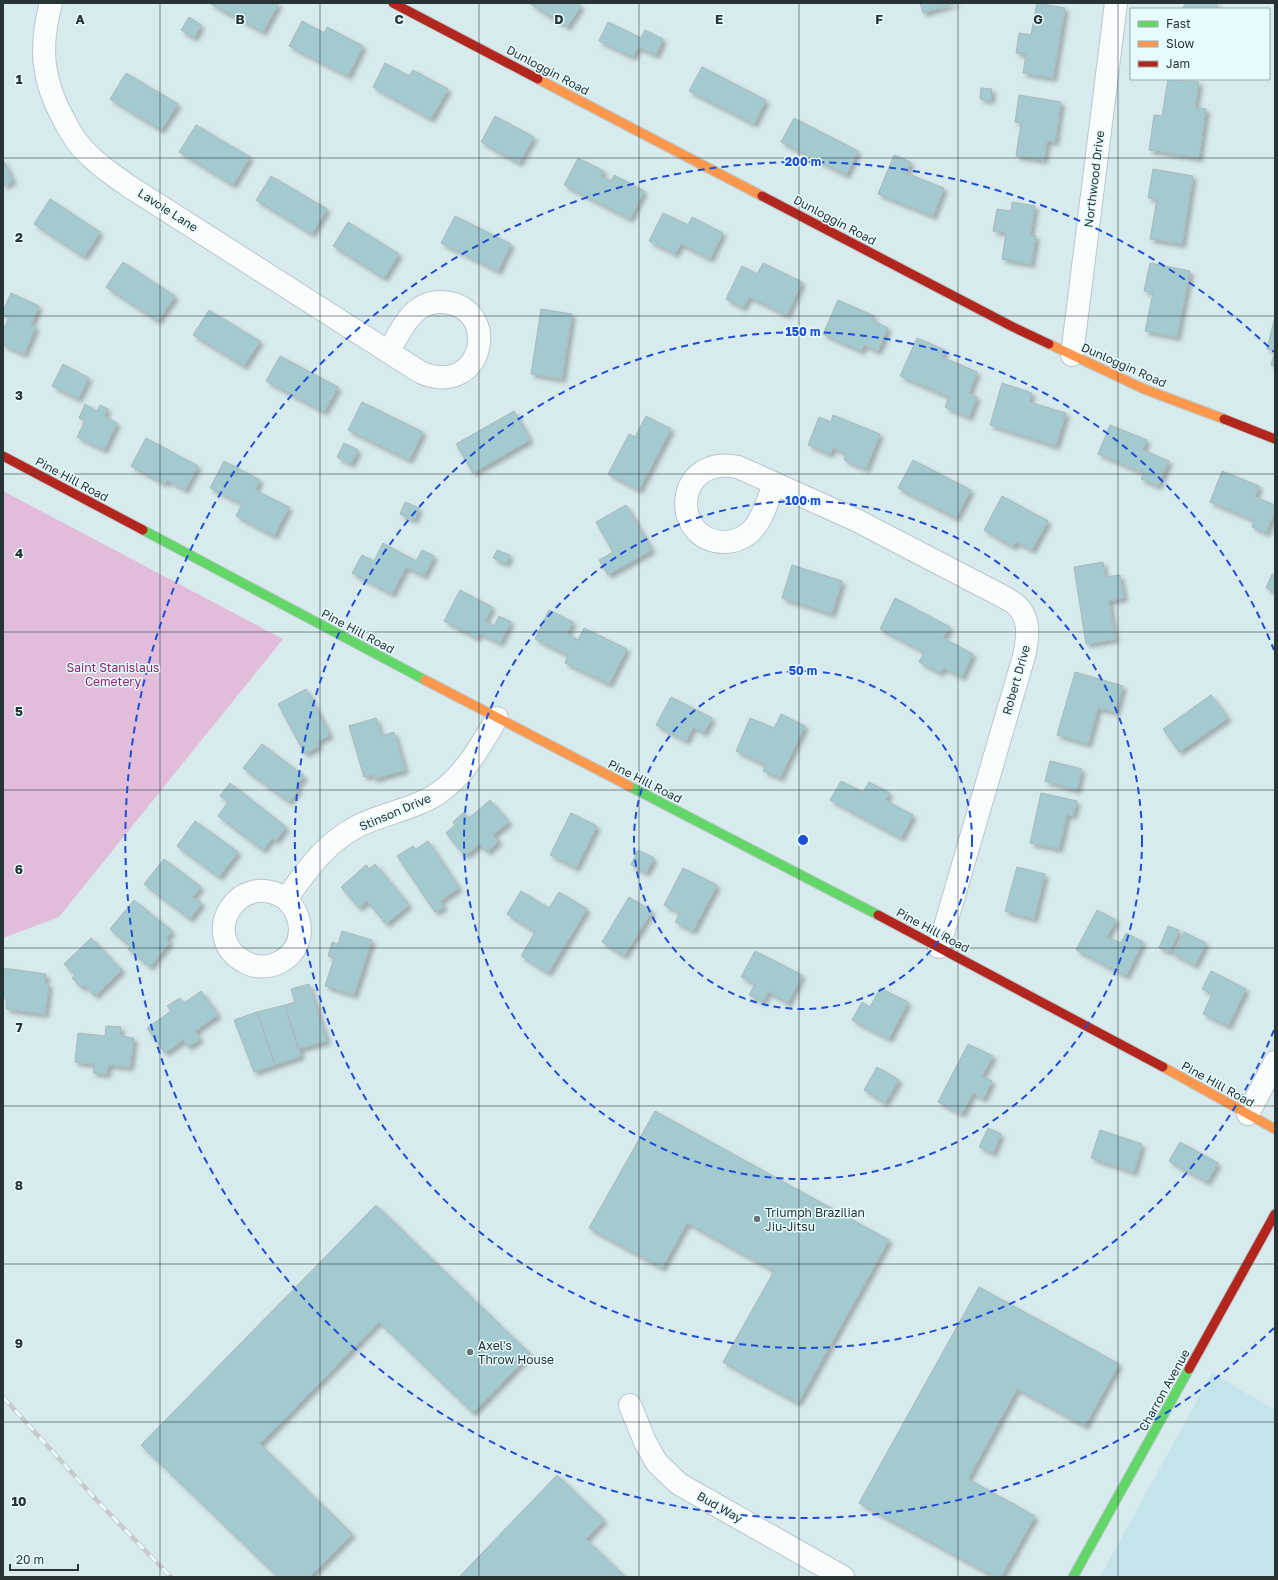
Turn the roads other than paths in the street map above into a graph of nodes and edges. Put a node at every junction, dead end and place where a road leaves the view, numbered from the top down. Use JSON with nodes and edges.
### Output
{"nodes":[{"id":1,"x":51,"y":3,"type":"edge"},
{"id":2,"x":393,"y":3,"type":"edge"},
{"id":3,"x":1116,"y":3,"type":"edge"},
{"id":4,"x":388,"y":352,"type":"dead end"},
{"id":5,"x":1072,"y":355,"type":"junction"},
{"id":6,"x":1275,"y":439,"type":"edge"},
{"id":7,"x":3,"y":456,"type":"edge"},
{"id":8,"x":774,"y":484,"type":"dead end"},
{"id":9,"x":497,"y":718,"type":"junction"},
{"id":10,"x":286,"y":898,"type":"dead end"},
{"id":11,"x":939,"y":947,"type":"junction"},
{"id":12,"x":1275,"y":1062,"type":"edge"},
{"id":13,"x":1248,"y":1114,"type":"junction"},
{"id":14,"x":1275,"y":1129,"type":"edge"},
{"id":15,"x":1275,"y":1214,"type":"edge"},
{"id":16,"x":630,"y":1405,"type":"dead end"},
{"id":17,"x":843,"y":1577,"type":"edge"},
{"id":18,"x":1073,"y":1577,"type":"edge"}],
"edges":[{"from":1,"to":4,"type":"street","name":"Lavoie Lane"},
{"from":2,"to":5,"type":"street","name":"Dunloggin Road"},
{"from":3,"to":5,"type":"street","name":"Northwood Drive"},
{"from":5,"to":6,"type":"street","name":"Dunloggin Road"},
{"from":7,"to":9,"type":"street","name":"Pine Hill Road"},
{"from":8,"to":11,"type":"street","name":"Robert Drive"},
{"from":9,"to":10,"type":"street","name":"Stinson Drive"},
{"from":9,"to":11,"type":"street","name":"Pine Hill Road"},
{"from":11,"to":13,"type":"street","name":"Pine Hill Road"},
{"from":12,"to":13,"type":"street"},
{"from":13,"to":14,"type":"street","name":"Pine Hill Road"},
{"from":15,"to":18,"type":"street","name":"Charron Avenue"},
{"from":16,"to":17,"type":"street","name":"Bud Way"}]}
